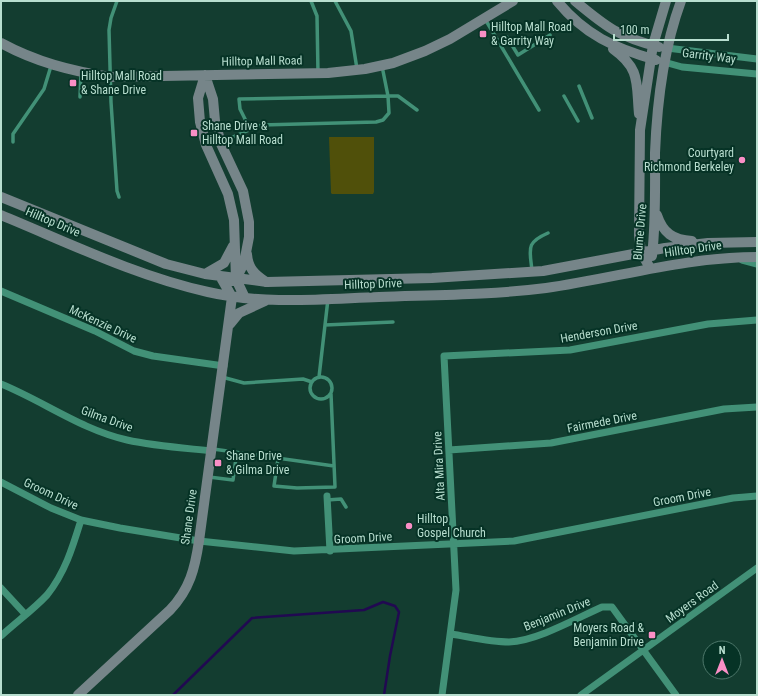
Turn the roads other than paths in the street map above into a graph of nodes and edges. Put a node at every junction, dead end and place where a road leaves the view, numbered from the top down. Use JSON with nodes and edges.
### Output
{"nodes":[{"id":1,"x":118,"y":1,"type":"edge"},
{"id":2,"x":311,"y":1,"type":"edge"},
{"id":3,"x":335,"y":1,"type":"edge"},
{"id":4,"x":513,"y":1,"type":"edge"},
{"id":5,"x":557,"y":1,"type":"edge"},
{"id":6,"x":575,"y":1,"type":"edge"},
{"id":7,"x":666,"y":1,"type":"edge"},
{"id":8,"x":681,"y":1,"type":"edge"},
{"id":9,"x":485,"y":18,"type":"junction"},
{"id":10,"x":550,"y":36,"type":"dead end"},
{"id":11,"x":508,"y":37,"type":"dead end"},
{"id":12,"x":600,"y":40,"type":"junction"},
{"id":13,"x":1,"y":43,"type":"edge"},
{"id":14,"x":653,"y":45,"type":"junction"},
{"id":15,"x":667,"y":48,"type":"junction"},
{"id":16,"x":651,"y":58,"type":"junction"},
{"id":17,"x":757,"y":59,"type":"edge"},
{"id":18,"x":664,"y":62,"type":"junction"},
{"id":19,"x":51,"y":65,"type":"junction"},
{"id":20,"x":382,"y":66,"type":"junction"},
{"id":21,"x":357,"y":70,"type":"junction"},
{"id":22,"x":81,"y":72,"type":"junction"},
{"id":23,"x":318,"y":73,"type":"junction"},
{"id":24,"x":757,"y":74,"type":"edge"},
{"id":25,"x":205,"y":75,"type":"junction"},
{"id":26,"x":110,"y":77,"type":"junction"},
{"id":27,"x":579,"y":86,"type":"dead end"},
{"id":28,"x":388,"y":96,"type":"junction"},
{"id":29,"x":564,"y":96,"type":"dead end"},
{"id":30,"x":80,"y":97,"type":"dead end"},
{"id":31,"x":417,"y":110,"type":"dead end"},
{"id":32,"x":539,"y":110,"type":"dead end"},
{"id":33,"x":592,"y":118,"type":"dead end"},
{"id":34,"x":578,"y":121,"type":"dead end"},
{"id":35,"x":250,"y":129,"type":"junction"},
{"id":36,"x":640,"y":130,"type":"junction"},
{"id":37,"x":13,"y":142,"type":"dead end"},
{"id":38,"x":220,"y":142,"type":"junction"},
{"id":39,"x":1,"y":197,"type":"edge"},
{"id":40,"x":120,"y":197,"type":"dead end"},
{"id":41,"x":656,"y":211,"type":"junction"},
{"id":42,"x":1,"y":215,"type":"edge"},
{"id":43,"x":548,"y":233,"type":"dead end"},
{"id":44,"x":757,"y":242,"type":"edge"},
{"id":45,"x":235,"y":243,"type":"junction"},
{"id":46,"x":708,"y":243,"type":"junction"},
{"id":47,"x":247,"y":250,"type":"junction"},
{"id":48,"x":652,"y":250,"type":"junction"},
{"id":49,"x":641,"y":252,"type":"junction"},
{"id":50,"x":757,"y":256,"type":"edge"},
{"id":51,"x":728,"y":257,"type":"junction"},
{"id":52,"x":757,"y":264,"type":"edge"},
{"id":53,"x":650,"y":268,"type":"junction"},
{"id":54,"x":532,"y":272,"type":"junction"},
{"id":55,"x":205,"y":274,"type":"junction"},
{"id":56,"x":236,"y":278,"type":"junction"},
{"id":57,"x":222,"y":280,"type":"junction"},
{"id":58,"x":267,"y":282,"type":"junction"},
{"id":59,"x":1,"y":291,"type":"edge"},
{"id":60,"x":209,"y":292,"type":"junction"},
{"id":61,"x":244,"y":295,"type":"junction"},
{"id":62,"x":232,"y":297,"type":"junction"},
{"id":63,"x":328,"y":298,"type":"junction"},
{"id":64,"x":269,"y":299,"type":"junction"},
{"id":65,"x":757,"y":320,"type":"edge"},
{"id":66,"x":393,"y":322,"type":"dead end"},
{"id":67,"x":230,"y":324,"type":"junction"},
{"id":68,"x":325,"y":324,"type":"junction"},
{"id":69,"x":444,"y":356,"type":"joint"},
{"id":70,"x":224,"y":366,"type":"junction"},
{"id":71,"x":222,"y":377,"type":"junction"},
{"id":72,"x":319,"y":377,"type":"junction"},
{"id":73,"x":312,"y":382,"type":"junction"},
{"id":74,"x":1,"y":384,"type":"edge"},
{"id":75,"x":331,"y":394,"type":"junction"},
{"id":76,"x":757,"y":407,"type":"edge"},
{"id":77,"x":212,"y":450,"type":"junction"},
{"id":78,"x":449,"y":450,"type":"junction"},
{"id":79,"x":236,"y":458,"type":"dead end"},
{"id":80,"x":278,"y":459,"type":"junction"},
{"id":81,"x":334,"y":466,"type":"junction"},
{"id":82,"x":208,"y":477,"type":"junction"},
{"id":83,"x":1,"y":482,"type":"edge"},
{"id":84,"x":326,"y":488,"type":"junction"},
{"id":85,"x":757,"y":496,"type":"edge"},
{"id":86,"x":327,"y":498,"type":"junction"},
{"id":87,"x":346,"y":507,"type":"dead end"},
{"id":88,"x":81,"y":520,"type":"junction"},
{"id":89,"x":199,"y":540,"type":"junction"},
{"id":90,"x":454,"y":545,"type":"junction"},
{"id":91,"x":330,"y":551,"type":"junction"},
{"id":92,"x":757,"y":568,"type":"edge"},
{"id":93,"x":1,"y":588,"type":"edge"},
{"id":94,"x":25,"y":614,"type":"junction"},
{"id":95,"x":451,"y":634,"type":"junction"},
{"id":96,"x":1,"y":636,"type":"edge"},
{"id":97,"x":643,"y":650,"type":"junction"},
{"id":98,"x":78,"y":695,"type":"edge"},
{"id":99,"x":442,"y":695,"type":"edge"},
{"id":100,"x":581,"y":695,"type":"edge"},
{"id":101,"x":676,"y":695,"type":"edge"}],
"edges":[{"from":1,"to":26,"type":"lane"},
{"from":2,"to":23,"type":"lane"},
{"from":3,"to":21,"type":"lane"},
{"from":4,"to":9,"type":"street","name":"Hilltop Mall Road"},
{"from":5,"to":12,"type":"street","name":"Garrity Way"},
{"from":6,"to":14,"type":"street","name":"Garrity Way"},
{"from":7,"to":14,"type":"street","name":"Blume Drive"},
{"from":8,"to":15,"type":"street","name":"Blume Drive"},
{"from":9,"to":20,"type":"street","name":"Hilltop Mall Road"},
{"from":9,"to":32,"type":"lane"},
{"from":10,"to":11,"type":"lane"},
{"from":12,"to":16,"type":"street","name":"Garrity Way"},
{"from":12,"to":36,"type":"street"},
{"from":13,"to":19,"type":"street","name":"Hilltop Mall Road"},
{"from":14,"to":15,"type":"street","name":"Garrity Way"},
{"from":14,"to":16,"type":"street","name":"Blume Drive"},
{"from":15,"to":17,"type":"street","name":"Garrity Way"},
{"from":15,"to":18,"type":"street","name":"Blume Drive"},
{"from":16,"to":18,"type":"street","name":"Garrity Way"},
{"from":16,"to":36,"type":"street","name":"Blume Drive"},
{"from":18,"to":24,"type":"street","name":"Garrity Way"},
{"from":18,"to":41,"type":"street","name":"Blume Drive"},
{"from":19,"to":22,"type":"street","name":"Hilltop Mall Road"},
{"from":19,"to":37,"type":"lane"},
{"from":20,"to":21,"type":"street","name":"Hilltop Mall Road"},
{"from":20,"to":28,"type":"lane"},
{"from":21,"to":23,"type":"street","name":"Hilltop Mall Road"},
{"from":22,"to":26,"type":"street","name":"Hilltop Mall Road"},
{"from":22,"to":30,"type":"lane"},
{"from":23,"to":25,"type":"street","name":"Hilltop Mall Road"},
{"from":25,"to":26,"type":"street","name":"Hilltop Mall Road"},
{"from":25,"to":38,"type":"street"},
{"from":25,"to":45,"type":"street"},
{"from":26,"to":40,"type":"lane"},
{"from":27,"to":33,"type":"lane"},
{"from":28,"to":31,"type":"lane"},
{"from":28,"to":35,"type":"lane"},
{"from":28,"to":35,"type":"lane"},
{"from":29,"to":34,"type":"lane"},
{"from":35,"to":38,"type":"lane"},
{"from":36,"to":49,"type":"street","name":"Blume Drive"},
{"from":38,"to":47,"type":"street"},
{"from":39,"to":55,"type":"street","name":"Hilltop Drive"},
{"from":41,"to":46,"type":"street"},
{"from":41,"to":48,"type":"street","name":"Blume Drive"},
{"from":42,"to":60,"type":"street","name":"Hilltop Drive"},
{"from":43,"to":54,"type":"lane"},
{"from":44,"to":46,"type":"street","name":"Hilltop Drive"},
{"from":45,"to":55,"type":"street"},
{"from":45,"to":56,"type":"street"},
{"from":46,"to":48,"type":"street","name":"Hilltop Drive"},
{"from":47,"to":56,"type":"street"},
{"from":47,"to":58,"type":"street"},
{"from":48,"to":49,"type":"street","name":"Hilltop Drive"},
{"from":48,"to":53,"type":"street","name":"Blume Drive"},
{"from":49,"to":53,"type":"street","name":"Blume Drive"},
{"from":49,"to":54,"type":"street","name":"Hilltop Drive"},
{"from":50,"to":51,"type":"street","name":"Hilltop Drive"},
{"from":51,"to":52,"type":"street"},
{"from":51,"to":53,"type":"street","name":"Hilltop Drive"},
{"from":53,"to":63,"type":"street","name":"Hilltop Drive"},
{"from":54,"to":58,"type":"street","name":"Hilltop Drive"},
{"from":55,"to":57,"type":"street","name":"Hilltop Drive"},
{"from":56,"to":57,"type":"street"},
{"from":56,"to":58,"type":"street","name":"Hilltop Drive"},
{"from":56,"to":61,"type":"street"},
{"from":57,"to":60,"type":"street"},
{"from":57,"to":62,"type":"street"},
{"from":58,"to":61,"type":"street"},
{"from":59,"to":70,"type":"street","name":"McKenzie Drive"},
{"from":60,"to":62,"type":"street","name":"Hilltop Drive"},
{"from":61,"to":62,"type":"street"},
{"from":61,"to":64,"type":"street","name":"Hilltop Drive"},
{"from":62,"to":67,"type":"street","name":"Shane Drive"},
{"from":63,"to":64,"type":"street","name":"Hilltop Drive"},
{"from":63,"to":68,"type":"lane"},
{"from":64,"to":67,"type":"street"},
{"from":65,"to":69,"type":"street","name":"Henderson Drive"},
{"from":66,"to":68,"type":"lane"},
{"from":67,"to":70,"type":"street","name":"Shane Drive"},
{"from":68,"to":72,"type":"lane"},
{"from":69,"to":78,"type":"street","name":"Alta Mira Drive"},
{"from":70,"to":71,"type":"street","name":"Shane Drive"},
{"from":71,"to":73,"type":"lane"},
{"from":71,"to":77,"type":"street","name":"Shane Drive"},
{"from":72,"to":73,"type":"lane"},
{"from":72,"to":75,"type":"lane"},
{"from":73,"to":75,"type":"lane"},
{"from":74,"to":77,"type":"street","name":"Gilma Drive"},
{"from":75,"to":81,"type":"lane"},
{"from":76,"to":78,"type":"street","name":"Fairmede Drive"},
{"from":77,"to":80,"type":"lane"},
{"from":77,"to":82,"type":"street","name":"Shane Drive"},
{"from":78,"to":90,"type":"street","name":"Alta Mira Drive"},
{"from":79,"to":82,"type":"lane"},
{"from":80,"to":81,"type":"lane"},
{"from":80,"to":84,"type":"lane"},
{"from":81,"to":84,"type":"lane"},
{"from":82,"to":89,"type":"street","name":"Shane Drive"},
{"from":83,"to":88,"type":"street","name":"Groom Drive"},
{"from":84,"to":86,"type":"lane"},
{"from":85,"to":90,"type":"street","name":"Groom Drive"},
{"from":86,"to":87,"type":"lane"},
{"from":86,"to":91,"type":"street"},
{"from":88,"to":89,"type":"street","name":"Groom Drive"},
{"from":88,"to":94,"type":"street"},
{"from":89,"to":91,"type":"street","name":"Groom Drive"},
{"from":89,"to":98,"type":"street","name":"Shane Drive"},
{"from":90,"to":91,"type":"street","name":"Groom Drive"},
{"from":90,"to":95,"type":"street","name":"Alta Mira Drive"},
{"from":92,"to":97,"type":"street","name":"Moyers Road"},
{"from":93,"to":94,"type":"street"},
{"from":94,"to":96,"type":"street"},
{"from":95,"to":97,"type":"street","name":"Benjamin Drive"},
{"from":95,"to":99,"type":"street","name":"Alta Mira Drive"},
{"from":97,"to":100,"type":"street","name":"Moyers Road"},
{"from":97,"to":101,"type":"street","name":"Benjamin Drive"}]}
